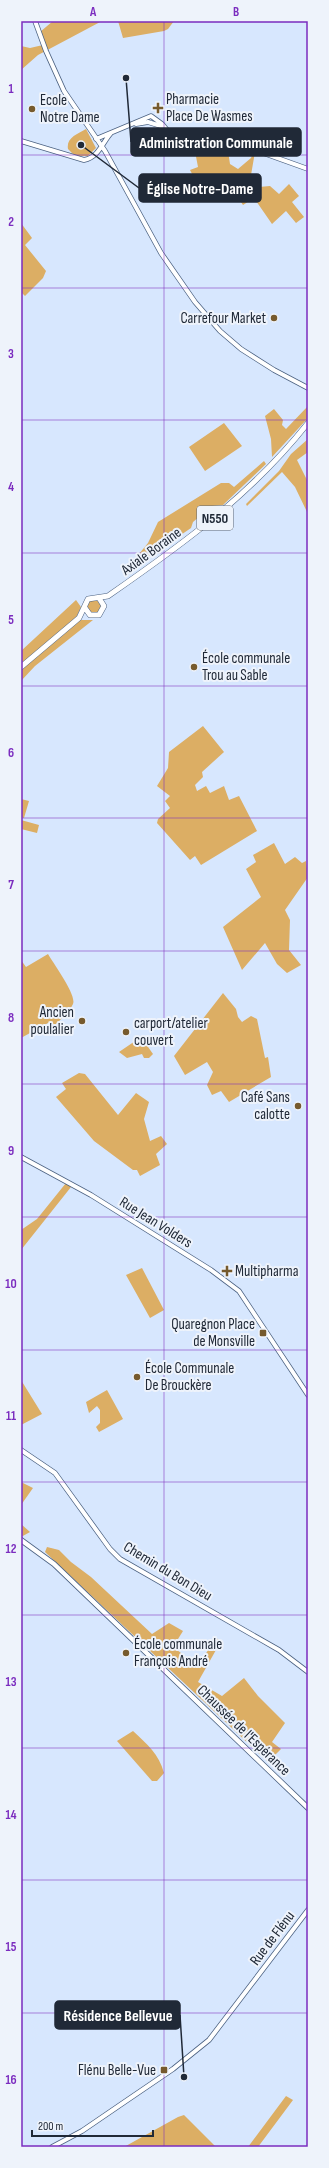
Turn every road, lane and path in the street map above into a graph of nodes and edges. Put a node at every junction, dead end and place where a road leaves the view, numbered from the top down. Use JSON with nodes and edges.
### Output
{"nodes":[{"id":1,"x":35,"y":21,"type":"edge"},
{"id":2,"x":113,"y":131,"type":"junction"},
{"id":3,"x":96,"y":139,"type":"junction"},
{"id":4,"x":21,"y":141,"type":"edge"},
{"id":5,"x":101,"y":149,"type":"junction"},
{"id":6,"x":308,"y":169,"type":"edge"},
{"id":7,"x":308,"y":388,"type":"edge"},
{"id":8,"x":308,"y":424,"type":"edge"},
{"id":9,"x":108,"y":596,"type":"junction"},
{"id":10,"x":98,"y":598,"type":"junction"},
{"id":11,"x":104,"y":606,"type":"junction"},
{"id":12,"x":84,"y":608,"type":"junction"},
{"id":13,"x":90,"y":615,"type":"junction"},
{"id":14,"x":79,"y":618,"type":"junction"},
{"id":15,"x":21,"y":667,"type":"edge"},
{"id":16,"x":21,"y":1157,"type":"edge"},
{"id":17,"x":308,"y":1395,"type":"edge"},
{"id":18,"x":21,"y":1450,"type":"edge"},
{"id":19,"x":21,"y":1540,"type":"edge"},
{"id":20,"x":308,"y":1672,"type":"edge"},
{"id":21,"x":308,"y":1808,"type":"edge"},
{"id":22,"x":308,"y":1910,"type":"edge"},
{"id":23,"x":52,"y":2147,"type":"edge"}],
"edges":[{"from":1,"to":3,"type":"street"},
{"from":2,"to":3,"type":"street"},
{"from":2,"to":5,"type":"street"},
{"from":2,"to":6,"type":"street"},
{"from":3,"to":5,"type":"street"},
{"from":4,"to":5,"type":"street"},
{"from":5,"to":7,"type":"street"},
{"from":8,"to":9,"type":"main road","name":"Axiale Boraine","number":"N550"},
{"from":9,"to":10,"type":"main road","number":"N550"},
{"from":9,"to":11,"type":"main road"},
{"from":10,"to":11,"type":"main road"},
{"from":10,"to":12,"type":"main road","number":"N550"},
{"from":11,"to":13,"type":"main road","number":"N550"},
{"from":12,"to":13,"type":"main road"},
{"from":12,"to":14,"type":"main road","number":"N550"},
{"from":13,"to":14,"type":"main road","number":"N550"},
{"from":14,"to":15,"type":"main road","number":"N550"},
{"from":16,"to":17,"type":"street","name":"Rue Jean Volders"},
{"from":18,"to":20,"type":"street","name":"Chemin du Bon Dieu"},
{"from":19,"to":21,"type":"main road","name":"Chaussée de l'Espérance"},
{"from":22,"to":23,"type":"street","name":"Rue de Flénu"}]}
